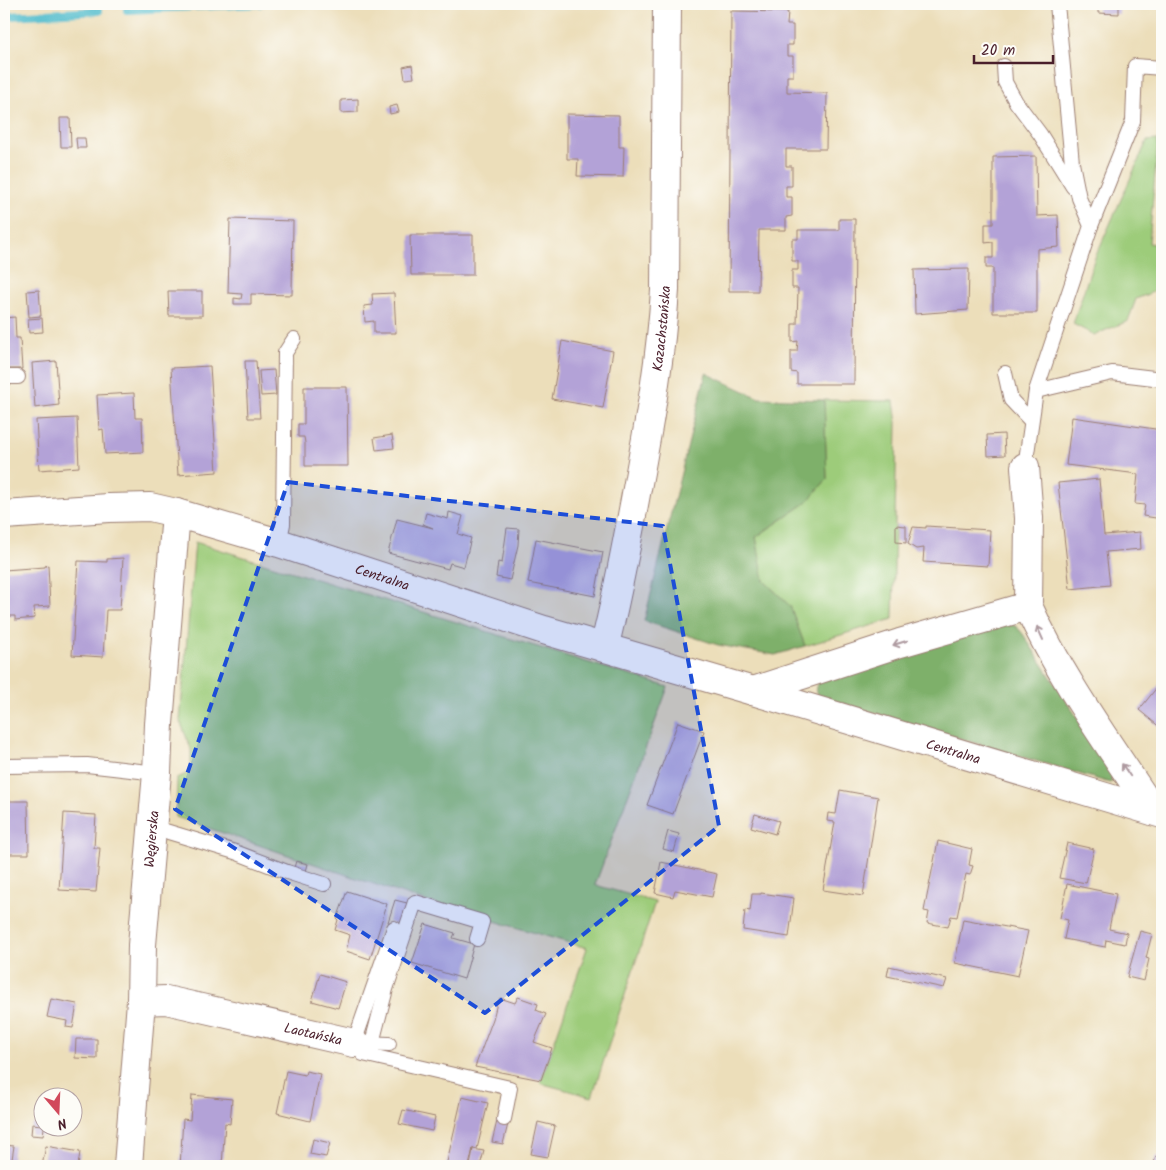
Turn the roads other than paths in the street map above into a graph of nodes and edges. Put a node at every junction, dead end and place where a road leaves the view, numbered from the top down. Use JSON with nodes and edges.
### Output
{"nodes":[{"id":1,"x":667,"y":4,"type":"edge"},
{"id":2,"x":1057,"y":4,"type":"edge"},
{"id":3,"x":1004,"y":66,"type":"dead end"},
{"id":4,"x":1162,"y":68,"type":"edge"},
{"id":5,"x":1079,"y":198,"type":"junction"},
{"id":6,"x":1091,"y":226,"type":"junction"},
{"id":7,"x":294,"y":339,"type":"dead end"},
{"id":8,"x":1005,"y":373,"type":"dead end"},
{"id":9,"x":4,"y":377,"type":"edge"},
{"id":10,"x":18,"y":377,"type":"dead end"},
{"id":11,"x":1162,"y":379,"type":"edge"},
{"id":12,"x":1036,"y":391,"type":"junction"},
{"id":13,"x":1031,"y":421,"type":"junction"},
{"id":14,"x":1025,"y":467,"type":"joint"},
{"id":15,"x":176,"y":513,"type":"junction"},
{"id":16,"x":4,"y":515,"type":"edge"},
{"id":17,"x":280,"y":543,"type":"junction"},
{"id":18,"x":1028,"y":606,"type":"junction"},
{"id":19,"x":604,"y":648,"type":"junction"},
{"id":20,"x":753,"y":691,"type":"junction"},
{"id":21,"x":4,"y":766,"type":"edge"},
{"id":22,"x":157,"y":773,"type":"junction"},
{"id":23,"x":1158,"y":812,"type":"edge"},
{"id":24,"x":152,"y":827,"type":"junction"},
{"id":25,"x":324,"y":884,"type":"dead end"},
{"id":26,"x":394,"y":928,"type":"dead end"},
{"id":27,"x":477,"y":939,"type":"dead end"},
{"id":28,"x":141,"y":1001,"type":"junction"},
{"id":29,"x":363,"y":1043,"type":"junction"},
{"id":30,"x":390,"y":1044,"type":"dead end"},
{"id":31,"x":504,"y":1119,"type":"dead end"},
{"id":32,"x":128,"y":1166,"type":"edge"}],
"edges":[{"from":1,"to":19,"type":"street","name":"Kazachstańska"},
{"from":2,"to":5,"type":"lane"},
{"from":3,"to":5,"type":"lane"},
{"from":4,"to":6,"type":"lane"},
{"from":5,"to":6,"type":"lane"},
{"from":6,"to":12,"type":"lane"},
{"from":7,"to":17,"type":"lane"},
{"from":8,"to":13,"type":"lane"},
{"from":9,"to":10,"type":"lane"},
{"from":11,"to":12,"type":"lane"},
{"from":12,"to":13,"type":"lane"},
{"from":13,"to":14,"type":"lane"},
{"from":14,"to":18,"type":"street","name":"Centralna"},
{"from":15,"to":16,"type":"street","name":"Centralna"},
{"from":15,"to":17,"type":"street","name":"Centralna"},
{"from":15,"to":22,"type":"street","name":"Węgierska"},
{"from":17,"to":19,"type":"street","name":"Centralna"},
{"from":18,"to":20,"type":"street","one_way":true},
{"from":23,"to":18,"type":"street","name":"Centralna","one_way":true},
{"from":19,"to":20,"type":"street","name":"Centralna"},
{"from":20,"to":23,"type":"street","name":"Centralna"},
{"from":21,"to":22,"type":"lane"},
{"from":22,"to":24,"type":"street","name":"Węgierska"},
{"from":24,"to":25,"type":"lane"},
{"from":24,"to":28,"type":"street","name":"Węgierska"},
{"from":26,"to":29,"type":"lane"},
{"from":27,"to":29,"type":"lane"},
{"from":28,"to":29,"type":"street","name":"Laotańska"},
{"from":28,"to":32,"type":"street","name":"Węgierska"},
{"from":29,"to":30,"type":"lane"},
{"from":29,"to":31,"type":"lane","name":"Laotańska"}]}
